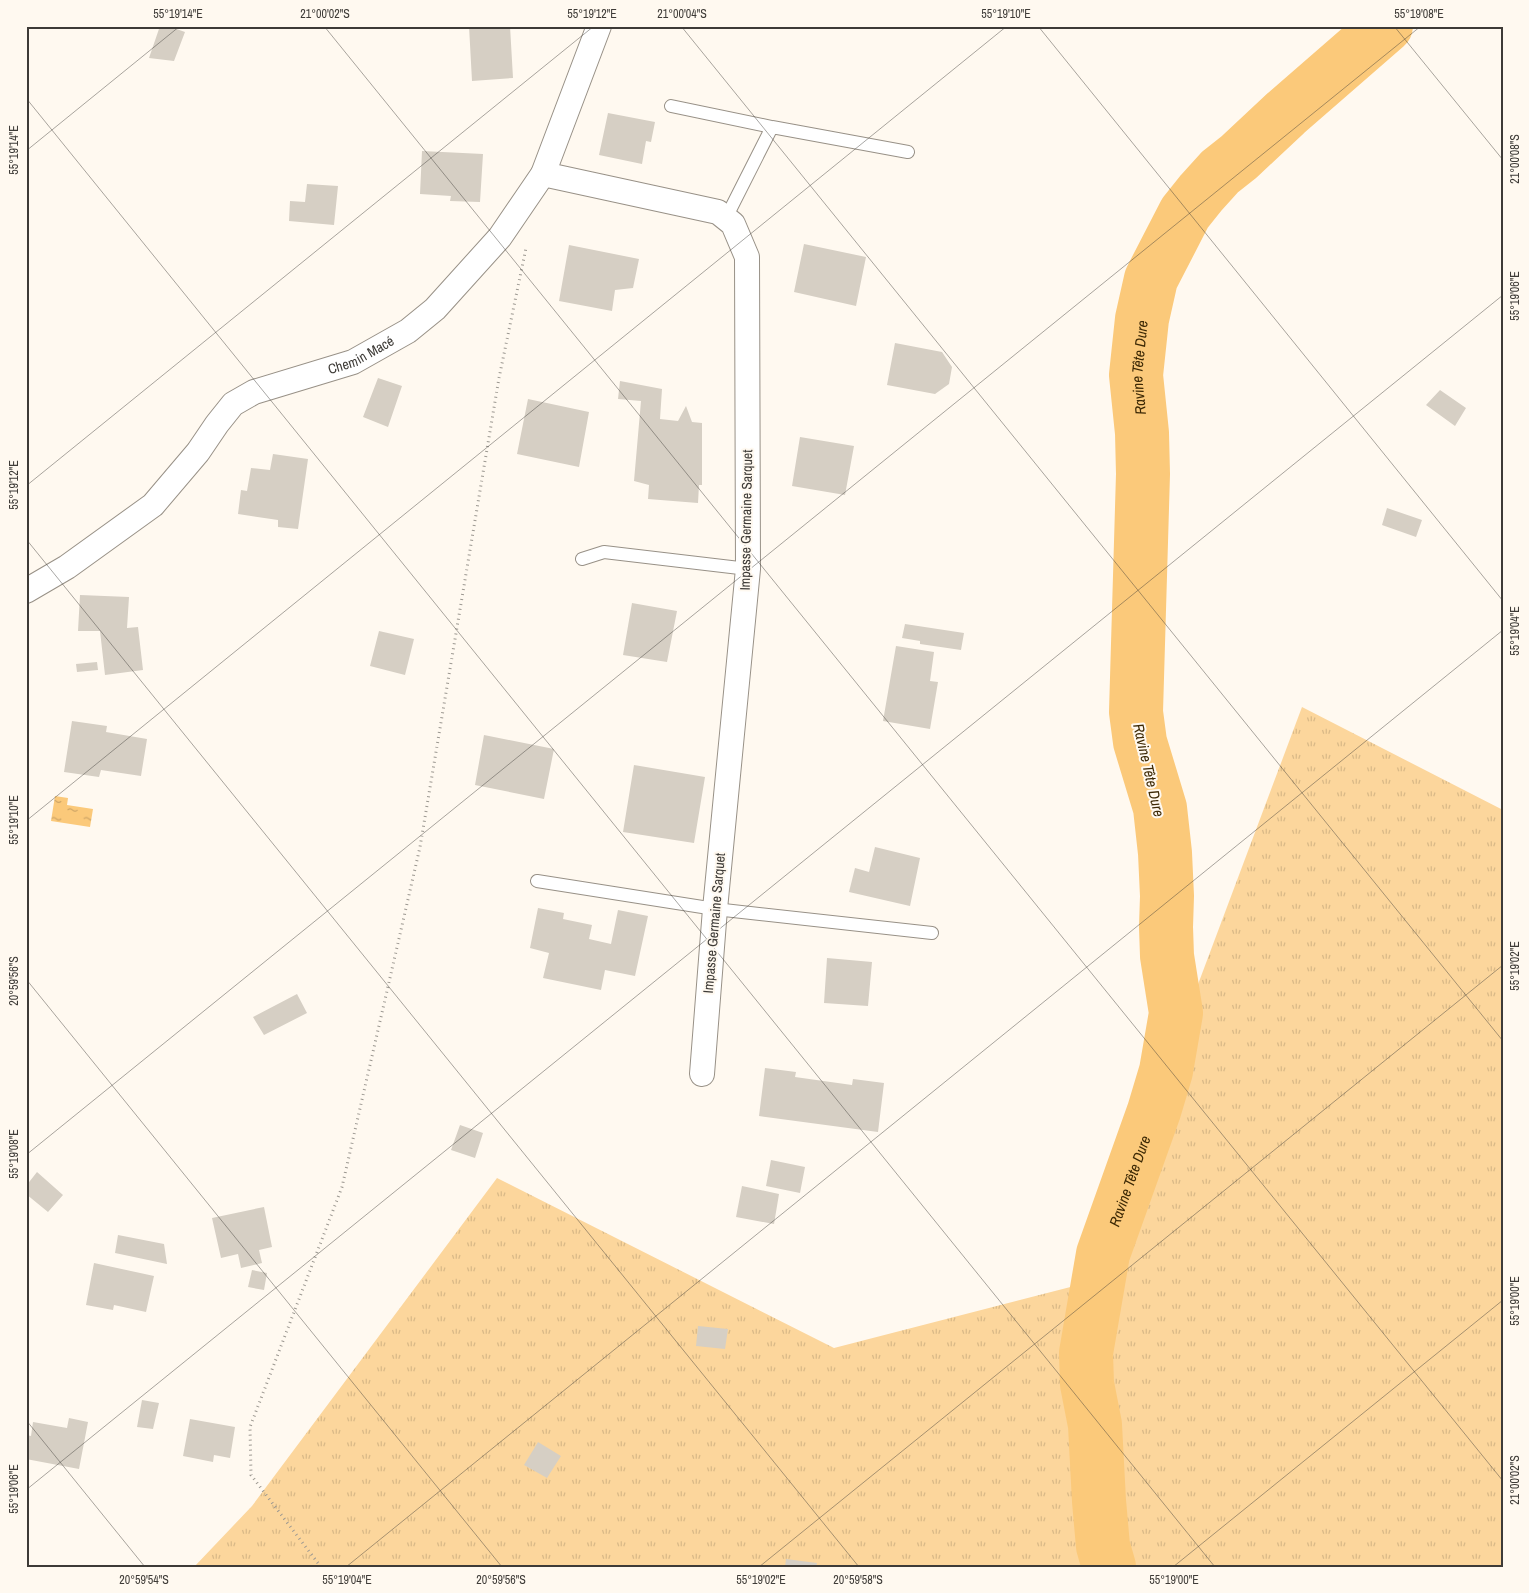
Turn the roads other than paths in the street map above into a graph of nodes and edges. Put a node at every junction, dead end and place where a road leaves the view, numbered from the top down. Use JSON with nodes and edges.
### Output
{"nodes":[{"id":1,"x":599,"y":26,"type":"edge"},
{"id":2,"x":671,"y":106,"type":"dead end"},
{"id":3,"x":772,"y":127,"type":"junction"},
{"id":4,"x":908,"y":152,"type":"dead end"},
{"id":5,"x":544,"y":174,"type":"junction"},
{"id":6,"x":726,"y":218,"type":"junction"},
{"id":7,"x":582,"y":559,"type":"dead end"},
{"id":8,"x":748,"y":569,"type":"junction"},
{"id":9,"x":26,"y":591,"type":"edge"},
{"id":10,"x":537,"y":880,"type":"dead end"},
{"id":11,"x":715,"y":909,"type":"junction"},
{"id":12,"x":932,"y":934,"type":"dead end"},
{"id":13,"x":702,"y":1074,"type":"dead end"}],
"edges":[{"from":1,"to":5,"type":"street","name":"Chemin Macé"},
{"from":2,"to":3,"type":"lane"},
{"from":3,"to":4,"type":"lane"},
{"from":3,"to":6,"type":"lane"},
{"from":5,"to":6,"type":"street"},
{"from":5,"to":9,"type":"street","name":"Chemin Macé"},
{"from":6,"to":8,"type":"street","name":"Impasse Germaine Sarquet"},
{"from":7,"to":8,"type":"lane"},
{"from":8,"to":11,"type":"street","name":"Impasse Germaine Sarquet"},
{"from":10,"to":11,"type":"lane"},
{"from":11,"to":12,"type":"lane"},
{"from":11,"to":13,"type":"street","name":"Impasse Germaine Sarquet"}]}
